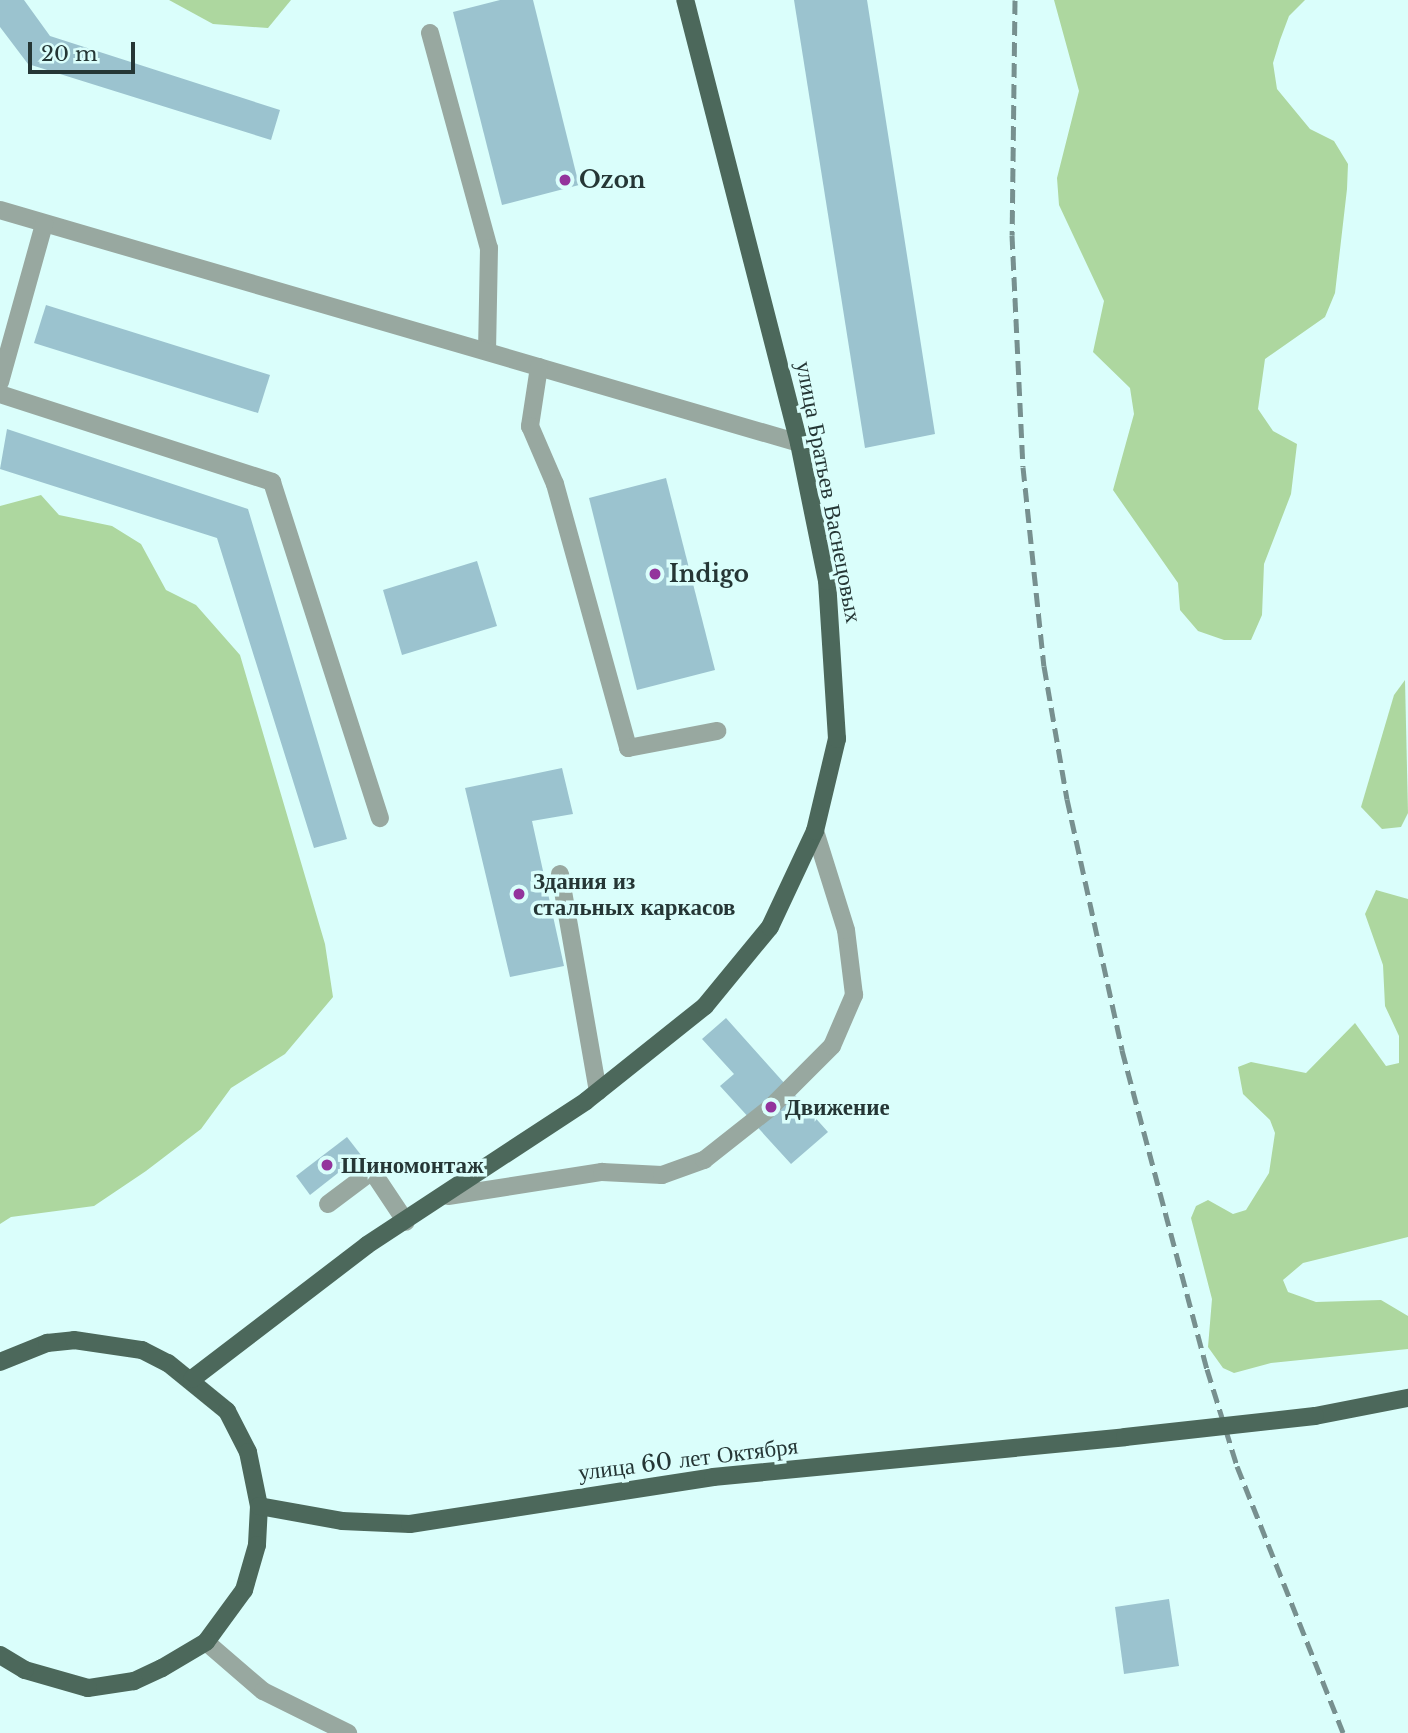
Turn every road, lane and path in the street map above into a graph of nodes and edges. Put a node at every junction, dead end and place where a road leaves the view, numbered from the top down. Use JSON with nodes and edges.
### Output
{"nodes":[{"id":1,"x":685,"y":0,"type":"edge"},
{"id":2,"x":430,"y":33,"type":"dead end"},
{"id":3,"x":0,"y":210,"type":"edge"},
{"id":4,"x":44,"y":224,"type":"junction"},
{"id":5,"x":487,"y":351,"type":"junction"},
{"id":6,"x":539,"y":367,"type":"junction"},
{"id":7,"x":0,"y":382,"type":"edge"},
{"id":8,"x":0,"y":394,"type":"edge"},
{"id":9,"x":799,"y":443,"type":"junction"},
{"id":10,"x":717,"y":731,"type":"dead end"},
{"id":11,"x":380,"y":818,"type":"dead end"},
{"id":12,"x":815,"y":831,"type":"junction"},
{"id":13,"x":561,"y":874,"type":"dead end"},
{"id":14,"x":597,"y":1092,"type":"junction"},
{"id":15,"x":448,"y":1196,"type":"junction"},
{"id":16,"x":328,"y":1204,"type":"dead end"},
{"id":17,"x":406,"y":1222,"type":"junction"},
{"id":18,"x":0,"y":1362,"type":"edge"},
{"id":19,"x":192,"y":1379,"type":"junction"},
{"id":20,"x":1408,"y":1398,"type":"edge"},
{"id":21,"x":258,"y":1506,"type":"junction"},
{"id":22,"x":206,"y":1642,"type":"junction"},
{"id":23,"x":0,"y":1655,"type":"edge"},
{"id":24,"x":348,"y":1733,"type":"edge"}],
"edges":[{"from":1,"to":9,"type":"main road","name":"улица Братьев Васнецовых"},
{"from":2,"to":5,"type":"street"},
{"from":3,"to":4,"type":"street"},
{"from":4,"to":5,"type":"street"},
{"from":4,"to":7,"type":"street"},
{"from":5,"to":6,"type":"street"},
{"from":6,"to":9,"type":"street"},
{"from":6,"to":10,"type":"street"},
{"from":8,"to":11,"type":"street"},
{"from":9,"to":12,"type":"main road","name":"улица Братьев Васнецовых"},
{"from":12,"to":14,"type":"main road","name":"улица Братьев Васнецовых"},
{"from":12,"to":15,"type":"street"},
{"from":13,"to":14,"type":"street"},
{"from":14,"to":15,"type":"main road","name":"улица Братьев Васнецовых"},
{"from":15,"to":17,"type":"main road","name":"улица Братьев Васнецовых"},
{"from":16,"to":17,"type":"street"},
{"from":17,"to":19,"type":"main road","name":"улица Братьев Васнецовых"},
{"from":18,"to":19,"type":"main road"},
{"from":19,"to":21,"type":"main road"},
{"from":20,"to":21,"type":"main road","name":"улица 60 лет Октября","bridge":true},
{"from":21,"to":22,"type":"main road"},
{"from":22,"to":23,"type":"main road"},
{"from":22,"to":24,"type":"street"}]}
